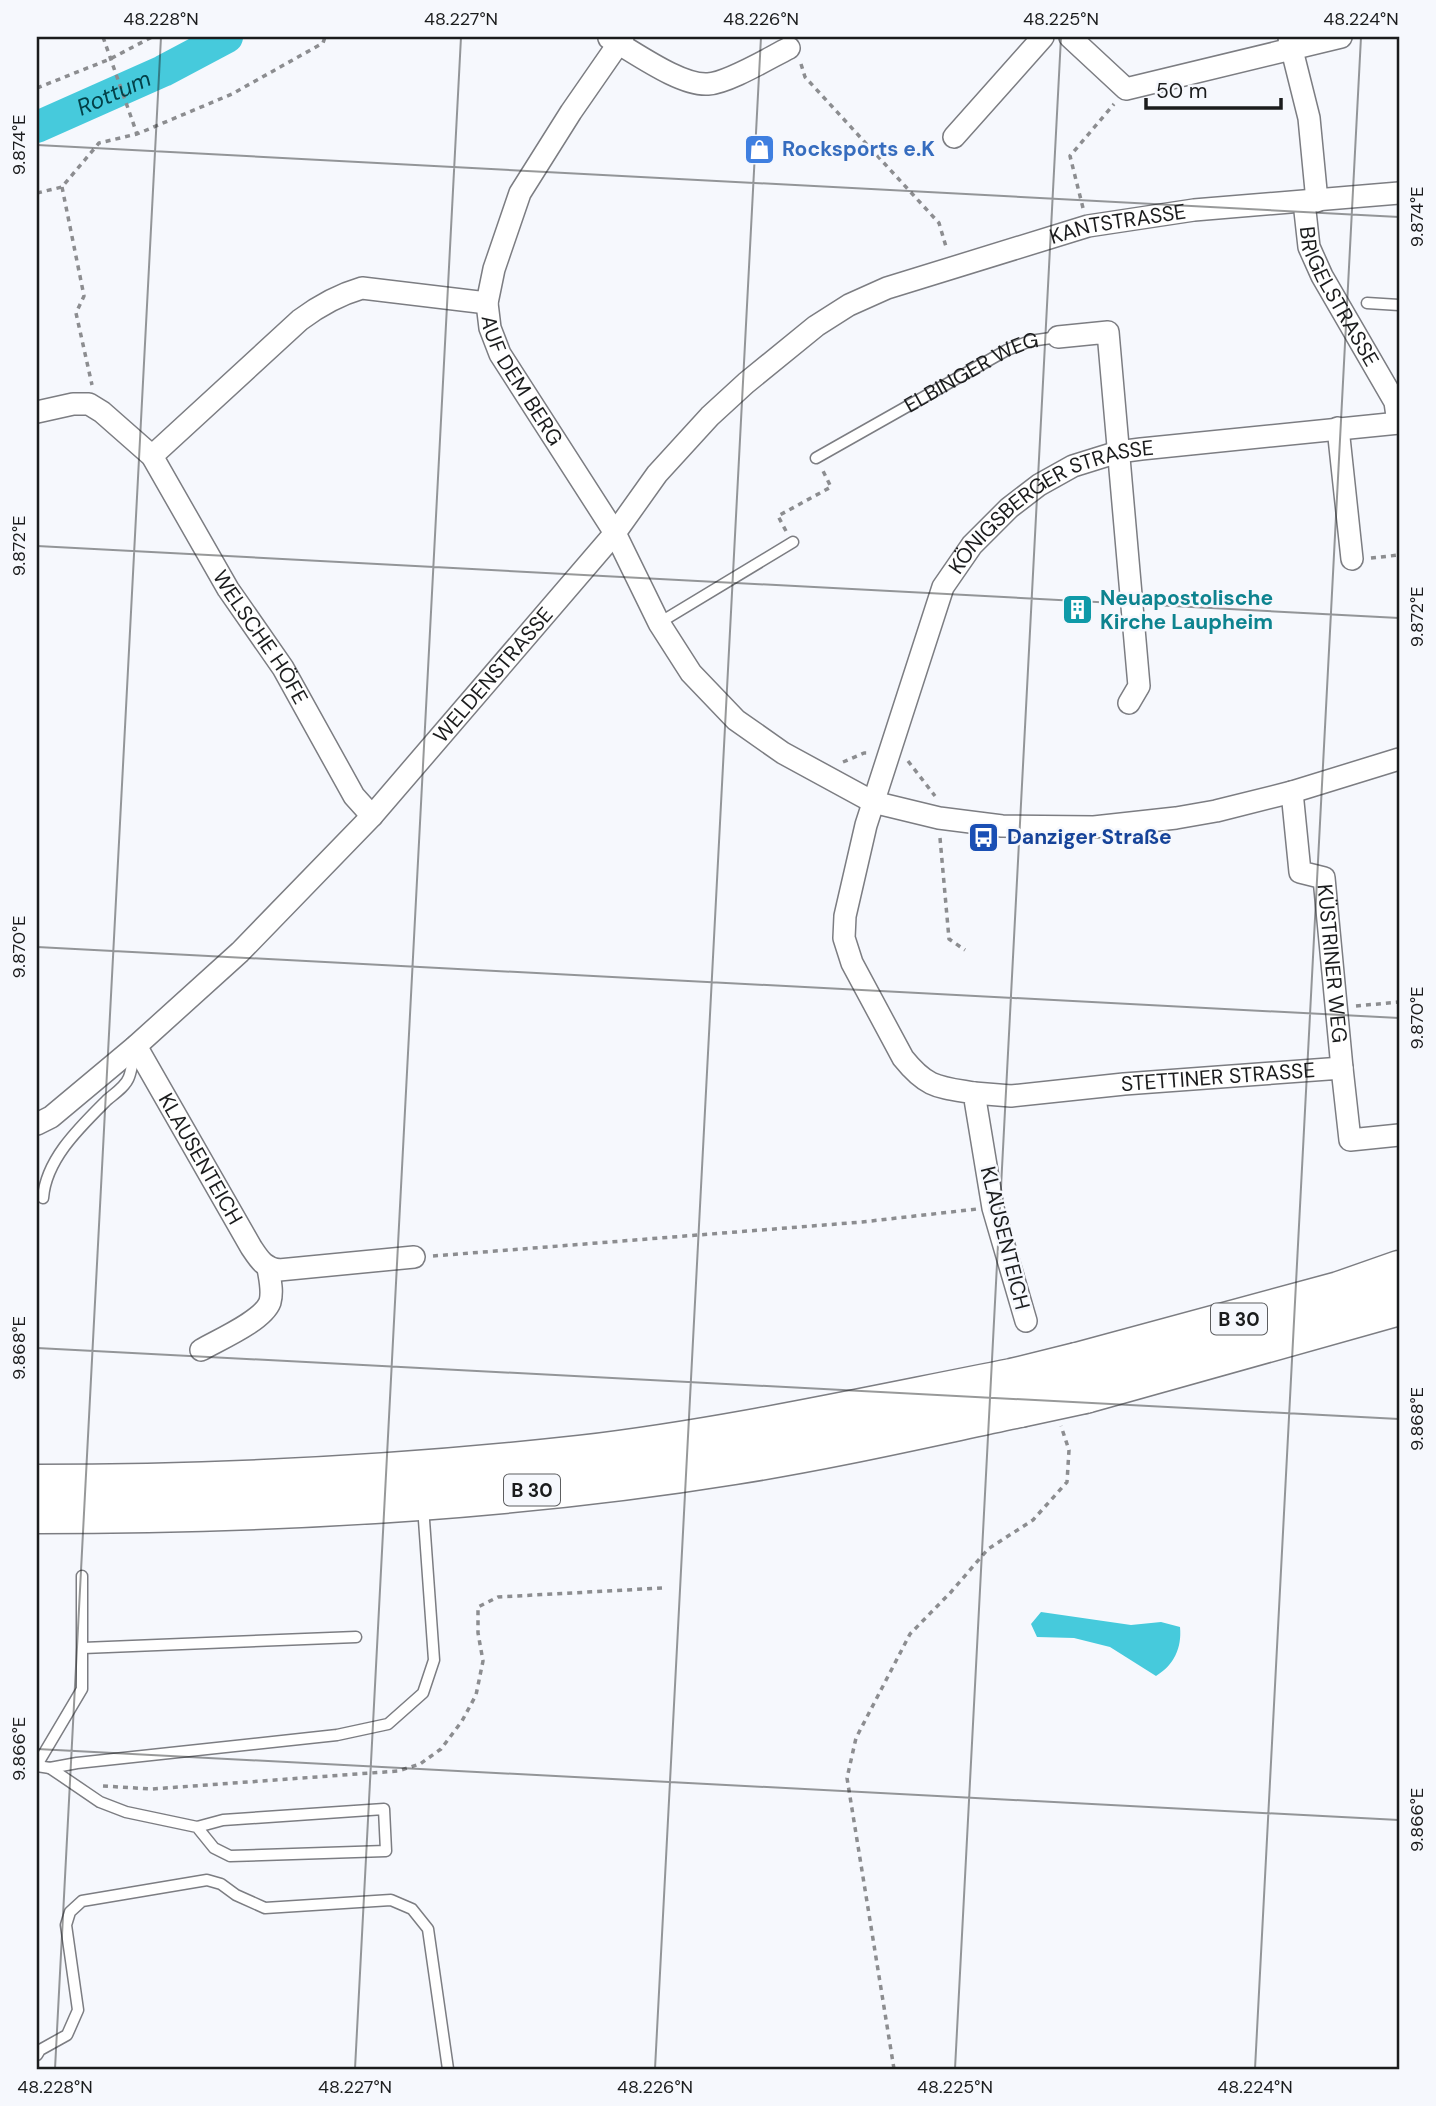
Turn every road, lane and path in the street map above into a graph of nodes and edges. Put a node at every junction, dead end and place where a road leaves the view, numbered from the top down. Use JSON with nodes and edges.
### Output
{"nodes":[{"id":1,"x":103,"y":37,"type":"edge"},
{"id":2,"x":152,"y":37,"type":"edge"},
{"id":3,"x":325,"y":37,"type":"edge"},
{"id":4,"x":1043,"y":37,"type":"edge"},
{"id":5,"x":1070,"y":37,"type":"edge"},
{"id":6,"x":1341,"y":37,"type":"edge"},
{"id":7,"x":616,"y":39,"type":"edge"},
{"id":8,"x":1291,"y":43,"type":"edge"},
{"id":9,"x":789,"y":48,"type":"joint"},
{"id":10,"x":110,"y":59,"type":"junction"},
{"id":11,"x":37,"y":88,"type":"edge"},
{"id":12,"x":1126,"y":89,"type":"junction"},
{"id":13,"x":137,"y":134,"type":"junction"},
{"id":14,"x":954,"y":137,"type":"dead end"},
{"id":15,"x":62,"y":187,"type":"junction"},
{"id":16,"x":37,"y":193,"type":"edge"},
{"id":17,"x":1399,"y":193,"type":"edge"},
{"id":18,"x":1311,"y":201,"type":"junction"},
{"id":19,"x":1088,"y":226,"type":"junction"},
{"id":20,"x":953,"y":269,"type":"junction"},
{"id":21,"x":487,"y":303,"type":"junction"},
{"id":22,"x":1367,"y":303,"type":"dead end"},
{"id":23,"x":849,"y":305,"type":"joint"},
{"id":24,"x":1399,"y":305,"type":"edge"},
{"id":25,"x":1058,"y":337,"type":"joint"},
{"id":26,"x":89,"y":404,"type":"junction"},
{"id":27,"x":37,"y":412,"type":"edge"},
{"id":28,"x":1399,"y":423,"type":"edge"},
{"id":29,"x":1338,"y":428,"type":"junction"},
{"id":30,"x":1118,"y":452,"type":"junction"},
{"id":31,"x":152,"y":456,"type":"junction"},
{"id":32,"x":816,"y":458,"type":"joint"},
{"id":33,"x":614,"y":533,"type":"junction"},
{"id":34,"x":793,"y":542,"type":"joint"},
{"id":35,"x":1399,"y":555,"type":"edge"},
{"id":36,"x":1352,"y":559,"type":"joint"},
{"id":37,"x":659,"y":624,"type":"junction"},
{"id":38,"x":1129,"y":703,"type":"dead end"},
{"id":39,"x":1399,"y":759,"type":"edge"},
{"id":40,"x":1292,"y":792,"type":"junction"},
{"id":41,"x":873,"y":802,"type":"junction"},
{"id":42,"x":372,"y":816,"type":"junction"},
{"id":43,"x":939,"y":818,"type":"junction"},
{"id":44,"x":965,"y":950,"type":"dead end"},
{"id":45,"x":1399,"y":1002,"type":"edge"},
{"id":46,"x":1336,"y":1008,"type":"junction"},
{"id":47,"x":136,"y":1046,"type":"junction"},
{"id":48,"x":1342,"y":1068,"type":"junction"},
{"id":49,"x":974,"y":1093,"type":"junction"},
{"id":50,"x":37,"y":1124,"type":"edge"},
{"id":51,"x":1399,"y":1135,"type":"edge"},
{"id":52,"x":43,"y":1198,"type":"dead end"},
{"id":53,"x":993,"y":1208,"type":"junction"},
{"id":54,"x":414,"y":1257,"type":"joint"},
{"id":55,"x":268,"y":1268,"type":"junction"},
{"id":56,"x":1399,"y":1270,"type":"edge"},
{"id":57,"x":1399,"y":1306,"type":"edge"},
{"id":58,"x":1026,"y":1321,"type":"dead end"},
{"id":59,"x":201,"y":1350,"type":"dead end"},
{"id":60,"x":1081,"y":1378,"type":"junction"},
{"id":61,"x":1016,"y":1393,"type":"junction"},
{"id":62,"x":1060,"y":1424,"type":"dead end"},
{"id":63,"x":37,"y":1484,"type":"edge"},
{"id":64,"x":423,"y":1499,"type":"junction"},
{"id":65,"x":37,"y":1514,"type":"edge"},
{"id":66,"x":82,"y":1576,"type":"dead end"},
{"id":67,"x":356,"y":1637,"type":"dead end"},
{"id":68,"x":83,"y":1647,"type":"junction"},
{"id":69,"x":37,"y":1766,"type":"edge"},
{"id":70,"x":50,"y":1769,"type":"junction"},
{"id":71,"x":197,"y":1827,"type":"junction"},
{"id":72,"x":37,"y":2055,"type":"edge"},
{"id":73,"x":448,"y":2069,"type":"edge"},
{"id":74,"x":894,"y":2069,"type":"edge"}],
"edges":[{"from":1,"to":10,"type":"path"},
{"from":2,"to":10,"type":"path"},
{"from":3,"to":13,"type":"path"},
{"from":4,"to":14,"type":"street"},
{"from":5,"to":12,"type":"street"},
{"from":6,"to":8,"type":"street"},
{"from":7,"to":9,"type":"street"},
{"from":7,"to":21,"type":"street","name":"AUF DEM BERG"},
{"from":8,"to":12,"type":"street"},
{"from":8,"to":18,"type":"street","name":"BRIGELSTRASSE"},
{"from":9,"to":20,"type":"path"},
{"from":10,"to":11,"type":"path"},
{"from":10,"to":13,"type":"path"},
{"from":12,"to":19,"type":"path"},
{"from":13,"to":15,"type":"path"},
{"from":15,"to":16,"type":"path"},
{"from":15,"to":26,"type":"path"},
{"from":17,"to":18,"type":"street","name":"KANTSTRASSE"},
{"from":18,"to":19,"type":"street","name":"KANTSTRASSE"},
{"from":18,"to":28,"type":"street","name":"BRIGELSTRASSE"},
{"from":19,"to":20,"type":"street","name":"KANTSTRASSE"},
{"from":20,"to":23,"type":"street","name":"KANTSTRASSE"},
{"from":21,"to":31,"type":"street"},
{"from":21,"to":33,"type":"street","name":"AUF DEM BERG"},
{"from":22,"to":24,"type":"lane"},
{"from":23,"to":33,"type":"street","name":"WELDENSTRASSE"},
{"from":25,"to":30,"type":"street","name":"ELBINGER WEG"},
{"from":25,"to":32,"type":"lane","name":"ELBINGER WEG"},
{"from":26,"to":27,"type":"street"},
{"from":26,"to":31,"type":"street","name":"WELSCHE HÖFE"},
{"from":28,"to":29,"type":"street","name":"KÖNIGSBERGER STRASSE"},
{"from":29,"to":30,"type":"street","name":"KÖNIGSBERGER STRASSE"},
{"from":29,"to":36,"type":"street"},
{"from":30,"to":38,"type":"street"},
{"from":30,"to":41,"type":"street","name":"KÖNIGSBERGER STRASSE"},
{"from":31,"to":42,"type":"street","name":"WELSCHE HÖFE"},
{"from":32,"to":34,"type":"path"},
{"from":33,"to":37,"type":"street"},
{"from":33,"to":42,"type":"street","name":"WELDENSTRASSE"},
{"from":34,"to":37,"type":"lane"},
{"from":35,"to":36,"type":"path"},
{"from":37,"to":41,"type":"street"},
{"from":39,"to":40,"type":"street"},
{"from":40,"to":43,"type":"street"},
{"from":40,"to":46,"type":"street","name":"KÜSTRINER WEG"},
{"from":41,"to":43,"type":"street"},
{"from":41,"to":49,"type":"street"},
{"from":42,"to":47,"type":"street","name":"WELDENSTRASSE"},
{"from":43,"to":44,"type":"path"},
{"from":45,"to":46,"type":"path"},
{"from":46,"to":48,"type":"street","name":"KÜSTRINER WEG"},
{"from":47,"to":50,"type":"street","name":"WELDENSTRASSE"},
{"from":47,"to":52,"type":"lane"},
{"from":47,"to":55,"type":"street","name":"KLAUSENTEICH"},
{"from":48,"to":49,"type":"street","name":"STETTINER STRASSE"},
{"from":48,"to":51,"type":"street","name":"STETTINER STRASSE"},
{"from":49,"to":53,"type":"street","name":"KLAUSENTEICH"},
{"from":53,"to":54,"type":"path"},
{"from":53,"to":58,"type":"street","name":"KLAUSENTEICH"},
{"from":54,"to":55,"type":"street"},
{"from":55,"to":59,"type":"street"},
{"from":56,"to":60,"type":"highway","number":"B 30"},
{"from":57,"to":60,"type":"highway","number":"B 30"},
{"from":60,"to":61,"type":"highway","number":"B 30","bridge":true},
{"from":61,"to":63,"type":"highway","number":"B 30"},
{"from":61,"to":64,"type":"highway","number":"B 30"},
{"from":62,"to":74,"type":"path"},
{"from":64,"to":65,"type":"highway","number":"B 30"},
{"from":64,"to":70,"type":"lane"},
{"from":66,"to":68,"type":"lane"},
{"from":67,"to":68,"type":"lane"},
{"from":68,"to":69,"type":"lane"},
{"from":69,"to":70,"type":"lane"},
{"from":70,"to":71,"type":"lane"},
{"from":71,"to":71,"type":"lane"},
{"from":72,"to":73,"type":"lane"}]}
